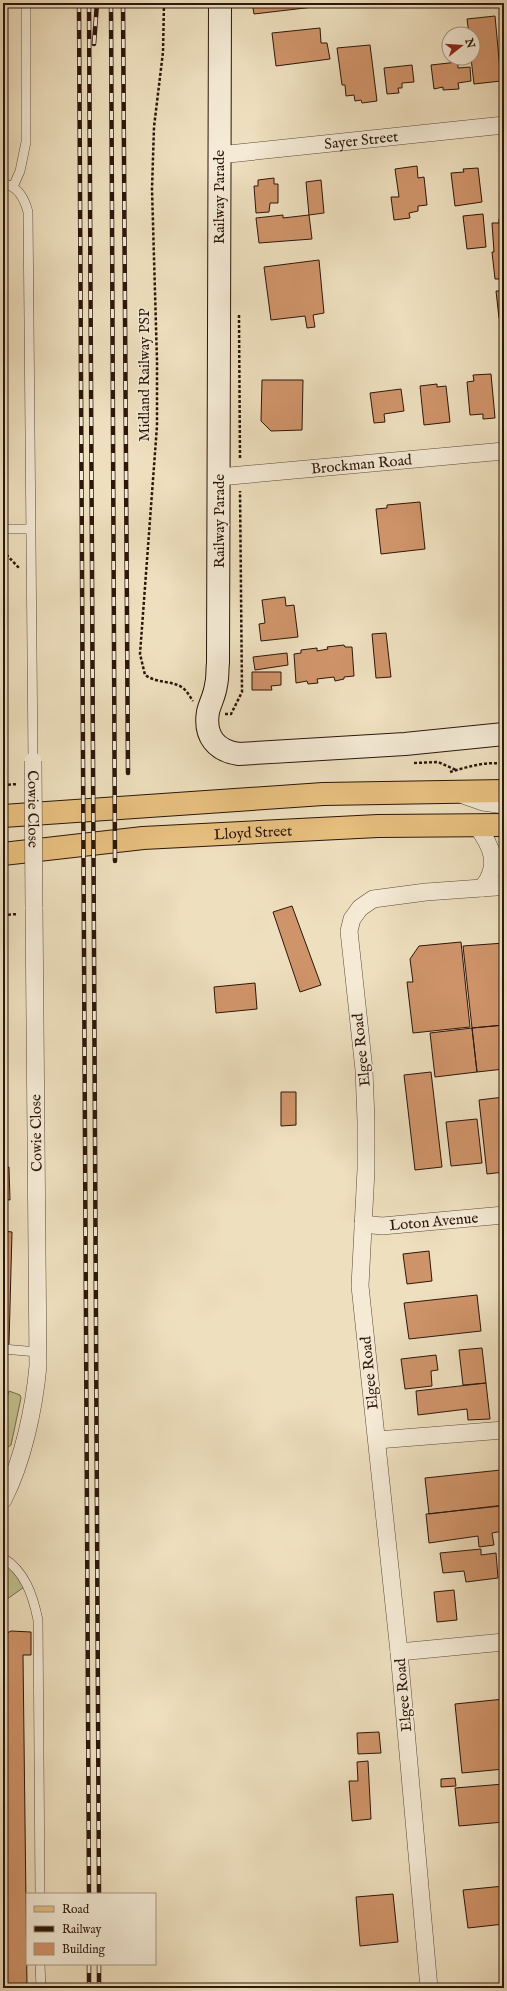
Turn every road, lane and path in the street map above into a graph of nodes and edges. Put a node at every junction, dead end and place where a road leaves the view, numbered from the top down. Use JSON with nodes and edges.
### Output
{"nodes":[{"id":1,"x":26,"y":3,"type":"edge"},
{"id":2,"x":164,"y":3,"type":"edge"},
{"id":3,"x":220,"y":3,"type":"edge"},
{"id":4,"x":504,"y":125,"type":"edge"},
{"id":5,"x":219,"y":155,"type":"junction"},
{"id":6,"x":3,"y":183,"type":"edge"},
{"id":7,"x":13,"y":187,"type":"junction"},
{"id":8,"x":504,"y":451,"type":"edge"},
{"id":9,"x":219,"y":477,"type":"junction"},
{"id":10,"x":3,"y":529,"type":"edge"},
{"id":11,"x":31,"y":529,"type":"junction"},
{"id":12,"x":195,"y":704,"type":"dead end"},
{"id":13,"x":504,"y":734,"type":"edge"},
{"id":14,"x":33,"y":761,"type":"joint"},
{"id":15,"x":20,"y":784,"type":"dead end"},
{"id":16,"x":3,"y":785,"type":"edge"},
{"id":17,"x":504,"y":791,"type":"edge"},
{"id":18,"x":456,"y":792,"type":"junction"},
{"id":19,"x":504,"y":805,"type":"edge"},
{"id":20,"x":3,"y":816,"type":"edge"},
{"id":21,"x":476,"y":825,"type":"junction"},
{"id":22,"x":504,"y":825,"type":"edge"},
{"id":23,"x":3,"y":854,"type":"edge"},
{"id":24,"x":504,"y":884,"type":"edge"},
{"id":25,"x":482,"y":888,"type":"junction"},
{"id":26,"x":28,"y":910,"type":"junction"},
{"id":27,"x":3,"y":915,"type":"edge"},
{"id":28,"x":504,"y":1215,"type":"edge"},
{"id":29,"x":363,"y":1224,"type":"junction"},
{"id":30,"x":3,"y":1349,"type":"edge"},
{"id":31,"x":38,"y":1352,"type":"junction"},
{"id":32,"x":504,"y":1430,"type":"edge"},
{"id":33,"x":377,"y":1440,"type":"junction"},
{"id":34,"x":3,"y":1500,"type":"edge"},
{"id":35,"x":3,"y":1558,"type":"edge"},
{"id":36,"x":504,"y":1642,"type":"edge"},
{"id":37,"x":399,"y":1652,"type":"junction"},
{"id":38,"x":40,"y":1893,"type":"edge"},
{"id":39,"x":40,"y":1965,"type":"edge"},
{"id":40,"x":41,"y":1988,"type":"edge"},
{"id":41,"x":429,"y":1988,"type":"edge"}],
"edges":[{"from":1,"to":7,"type":"lane"},
{"from":2,"to":12,"type":"path","name":"Midland Railway PSP"},
{"from":3,"to":5,"type":"street","name":"Railway Parade"},
{"from":4,"to":5,"type":"street","name":"Sayer Street"},
{"from":5,"to":9,"type":"street","name":"Railway Parade"},
{"from":6,"to":7,"type":"lane"},
{"from":7,"to":11,"type":"lane"},
{"from":8,"to":9,"type":"street","name":"Brockman Road"},
{"from":9,"to":13,"type":"street","name":"Railway Parade"},
{"from":10,"to":11,"type":"lane"},
{"from":11,"to":14,"type":"lane"},
{"from":14,"to":26,"type":"street","name":"Cowie Close","bridge":true},
{"from":15,"to":16,"type":"path"},
{"from":17,"to":18,"type":"main road"},
{"from":18,"to":19,"type":"street"},
{"from":18,"to":20,"type":"main road"},
{"from":21,"to":22,"type":"main road","name":"Lloyd Street"},
{"from":21,"to":23,"type":"main road","name":"Lloyd Street"},
{"from":21,"to":25,"type":"street"},
{"from":24,"to":25,"type":"street","name":"Elgee Road"},
{"from":25,"to":29,"type":"street","name":"Elgee Road"},
{"from":26,"to":27,"type":"path"},
{"from":26,"to":31,"type":"street","name":"Cowie Close"},
{"from":28,"to":29,"type":"street","name":"Loton Avenue"},
{"from":29,"to":33,"type":"street","name":"Elgee Road"},
{"from":30,"to":31,"type":"lane"},
{"from":31,"to":34,"type":"street","name":"Cowie Close"},
{"from":32,"to":33,"type":"street"},
{"from":33,"to":37,"type":"street","name":"Elgee Road"},
{"from":35,"to":38,"type":"lane"},
{"from":36,"to":37,"type":"street"},
{"from":37,"to":41,"type":"street","name":"Elgee Road"},
{"from":39,"to":40,"type":"lane"}]}
